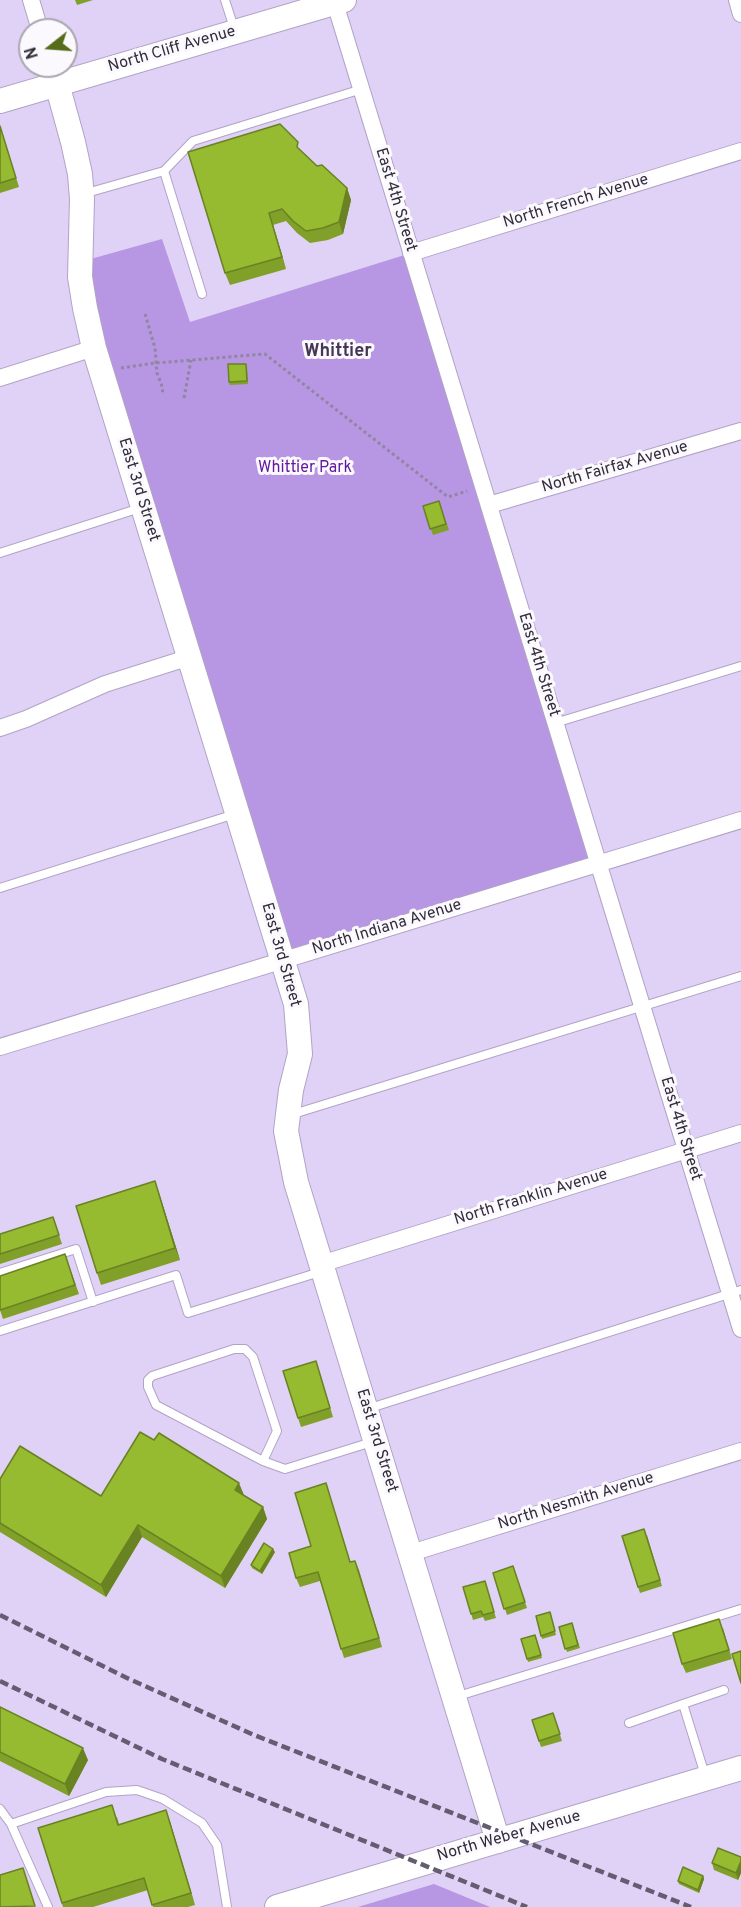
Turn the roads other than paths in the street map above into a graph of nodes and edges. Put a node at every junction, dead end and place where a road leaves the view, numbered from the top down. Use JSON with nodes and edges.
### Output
{"nodes":[{"id":1,"x":31,"y":0,"type":"edge"},
{"id":2,"x":225,"y":0,"type":"edge"},
{"id":3,"x":338,"y":1,"type":"edge"},
{"id":4,"x":36,"y":18,"type":"edge"},
{"id":5,"x":235,"y":32,"type":"junction"},
{"id":6,"x":78,"y":69,"type":"edge"},
{"id":7,"x":48,"y":78,"type":"edge"},
{"id":8,"x":55,"y":78,"type":"edge"},
{"id":9,"x":362,"y":89,"type":"junction"},
{"id":10,"x":0,"y":101,"type":"edge"},
{"id":11,"x":741,"y":151,"type":"edge"},
{"id":12,"x":164,"y":171,"type":"junction"},
{"id":13,"x":81,"y":194,"type":"junction"},
{"id":14,"x":411,"y":253,"type":"junction"},
{"id":15,"x":202,"y":294,"type":"dead end"},
{"id":16,"x":94,"y":348,"type":"junction"},
{"id":17,"x":0,"y":378,"type":"edge"},
{"id":18,"x":741,"y":431,"type":"edge"},
{"id":19,"x":489,"y":505,"type":"junction"},
{"id":20,"x":144,"y":507,"type":"junction"},
{"id":21,"x":0,"y":553,"type":"edge"},
{"id":22,"x":190,"y":657,"type":"junction"},
{"id":23,"x":741,"y":666,"type":"edge"},
{"id":24,"x":555,"y":723,"type":"junction"},
{"id":25,"x":0,"y":728,"type":"edge"},
{"id":26,"x":238,"y":813,"type":"junction"},
{"id":27,"x":741,"y":820,"type":"edge"},
{"id":28,"x":598,"y":864,"type":"junction"},
{"id":29,"x":0,"y":888,"type":"edge"},
{"id":30,"x":283,"y":960,"type":"junction"},
{"id":31,"x":741,"y":975,"type":"edge"},
{"id":32,"x":642,"y":1006,"type":"junction"},
{"id":33,"x":0,"y":1047,"type":"edge"},
{"id":34,"x":287,"y":1116,"type":"junction"},
{"id":35,"x":741,"y":1133,"type":"edge"},
{"id":36,"x":686,"y":1150,"type":"junction"},
{"id":37,"x":322,"y":1267,"type":"junction"},
{"id":38,"x":0,"y":1273,"type":"edge"},
{"id":39,"x":735,"y":1292,"type":"edge"},
{"id":40,"x":93,"y":1302,"type":"junction"},
{"id":41,"x":741,"y":1329,"type":"edge"},
{"id":42,"x":0,"y":1331,"type":"edge"},
{"id":43,"x":366,"y":1409,"type":"junction"},
{"id":44,"x":376,"y":1441,"type":"junction"},
{"id":45,"x":741,"y":1451,"type":"edge"},
{"id":46,"x":263,"y":1461,"type":"junction"},
{"id":47,"x":411,"y":1553,"type":"junction"},
{"id":48,"x":741,"y":1609,"type":"edge"},
{"id":49,"x":724,"y":1690,"type":"dead end"},
{"id":50,"x":454,"y":1697,"type":"junction"},
{"id":51,"x":683,"y":1704,"type":"junction"},
{"id":52,"x":629,"y":1723,"type":"dead end"},
{"id":53,"x":741,"y":1768,"type":"edge"},
{"id":54,"x":706,"y":1778,"type":"junction"},
{"id":55,"x":0,"y":1809,"type":"edge"},
{"id":56,"x":10,"y":1824,"type":"junction"},
{"id":57,"x":498,"y":1841,"type":"junction"},
{"id":58,"x":48,"y":1907,"type":"edge"},
{"id":59,"x":227,"y":1907,"type":"edge"},
{"id":60,"x":277,"y":1907,"type":"edge"}],
"edges":[{"from":1,"to":4,"type":"street"},
{"from":2,"to":5,"type":"lane"},
{"from":3,"to":5,"type":"street","name":"North Cliff Avenue"},
{"from":3,"to":9,"type":"street","name":"East 4th Street"},
{"from":5,"to":6,"type":"street","name":"North Cliff Avenue"},
{"from":7,"to":10,"type":"street","name":"North Cliff Avenue"},
{"from":8,"to":13,"type":"street","name":"East 3rd Street"},
{"from":9,"to":12,"type":"lane"},
{"from":9,"to":14,"type":"street","name":"East 4th Street"},
{"from":11,"to":14,"type":"street","name":"North French Avenue"},
{"from":12,"to":13,"type":"lane"},
{"from":12,"to":15,"type":"lane"},
{"from":13,"to":16,"type":"street","name":"East 3rd Street"},
{"from":14,"to":19,"type":"street","name":"East 4th Street"},
{"from":16,"to":17,"type":"street"},
{"from":16,"to":20,"type":"street","name":"East 3rd Street"},
{"from":18,"to":19,"type":"street","name":"North Fairfax Avenue"},
{"from":19,"to":24,"type":"street","name":"East 4th Street"},
{"from":20,"to":21,"type":"lane"},
{"from":20,"to":22,"type":"street","name":"East 3rd Street"},
{"from":22,"to":25,"type":"street"},
{"from":22,"to":26,"type":"street","name":"East 3rd Street"},
{"from":23,"to":24,"type":"lane"},
{"from":24,"to":28,"type":"street","name":"East 4th Street"},
{"from":26,"to":29,"type":"lane"},
{"from":26,"to":30,"type":"street","name":"East 3rd Street"},
{"from":27,"to":28,"type":"street","name":"North Indiana Avenue"},
{"from":28,"to":30,"type":"street","name":"North Indiana Avenue"},
{"from":28,"to":32,"type":"street","name":"East 4th Street"},
{"from":30,"to":33,"type":"street","name":"North Indiana Avenue"},
{"from":30,"to":34,"type":"street","name":"East 3rd Street"},
{"from":31,"to":32,"type":"lane"},
{"from":32,"to":34,"type":"lane"},
{"from":32,"to":36,"type":"street","name":"East 4th Street"},
{"from":34,"to":37,"type":"street","name":"East 3rd Street"},
{"from":35,"to":36,"type":"street","name":"North Franklin Avenue"},
{"from":36,"to":37,"type":"street","name":"North Franklin Avenue"},
{"from":36,"to":39,"type":"street","name":"East 4th Street"},
{"from":37,"to":40,"type":"lane"},
{"from":37,"to":43,"type":"street","name":"East 3rd Street"},
{"from":38,"to":40,"type":"lane"},
{"from":39,"to":41,"type":"street","name":"East 4th Street"},
{"from":39,"to":43,"type":"lane"},
{"from":40,"to":42,"type":"lane"},
{"from":43,"to":44,"type":"street","name":"East 3rd Street"},
{"from":44,"to":46,"type":"lane"},
{"from":44,"to":47,"type":"street","name":"East 3rd Street"},
{"from":45,"to":47,"type":"street","name":"North Nesmith Avenue"},
{"from":46,"to":46,"type":"lane"},
{"from":47,"to":50,"type":"street","name":"East 3rd Street"},
{"from":48,"to":50,"type":"lane"},
{"from":49,"to":51,"type":"lane"},
{"from":50,"to":57,"type":"street","name":"East 3rd Street"},
{"from":51,"to":52,"type":"lane"},
{"from":51,"to":54,"type":"lane"},
{"from":53,"to":54,"type":"street","name":"North Weber Avenue"},
{"from":54,"to":57,"type":"street","name":"North Weber Avenue"},
{"from":55,"to":56,"type":"lane"},
{"from":56,"to":58,"type":"lane"},
{"from":56,"to":59,"type":"lane"},
{"from":57,"to":60,"type":"street","name":"North Weber Avenue"}]}
